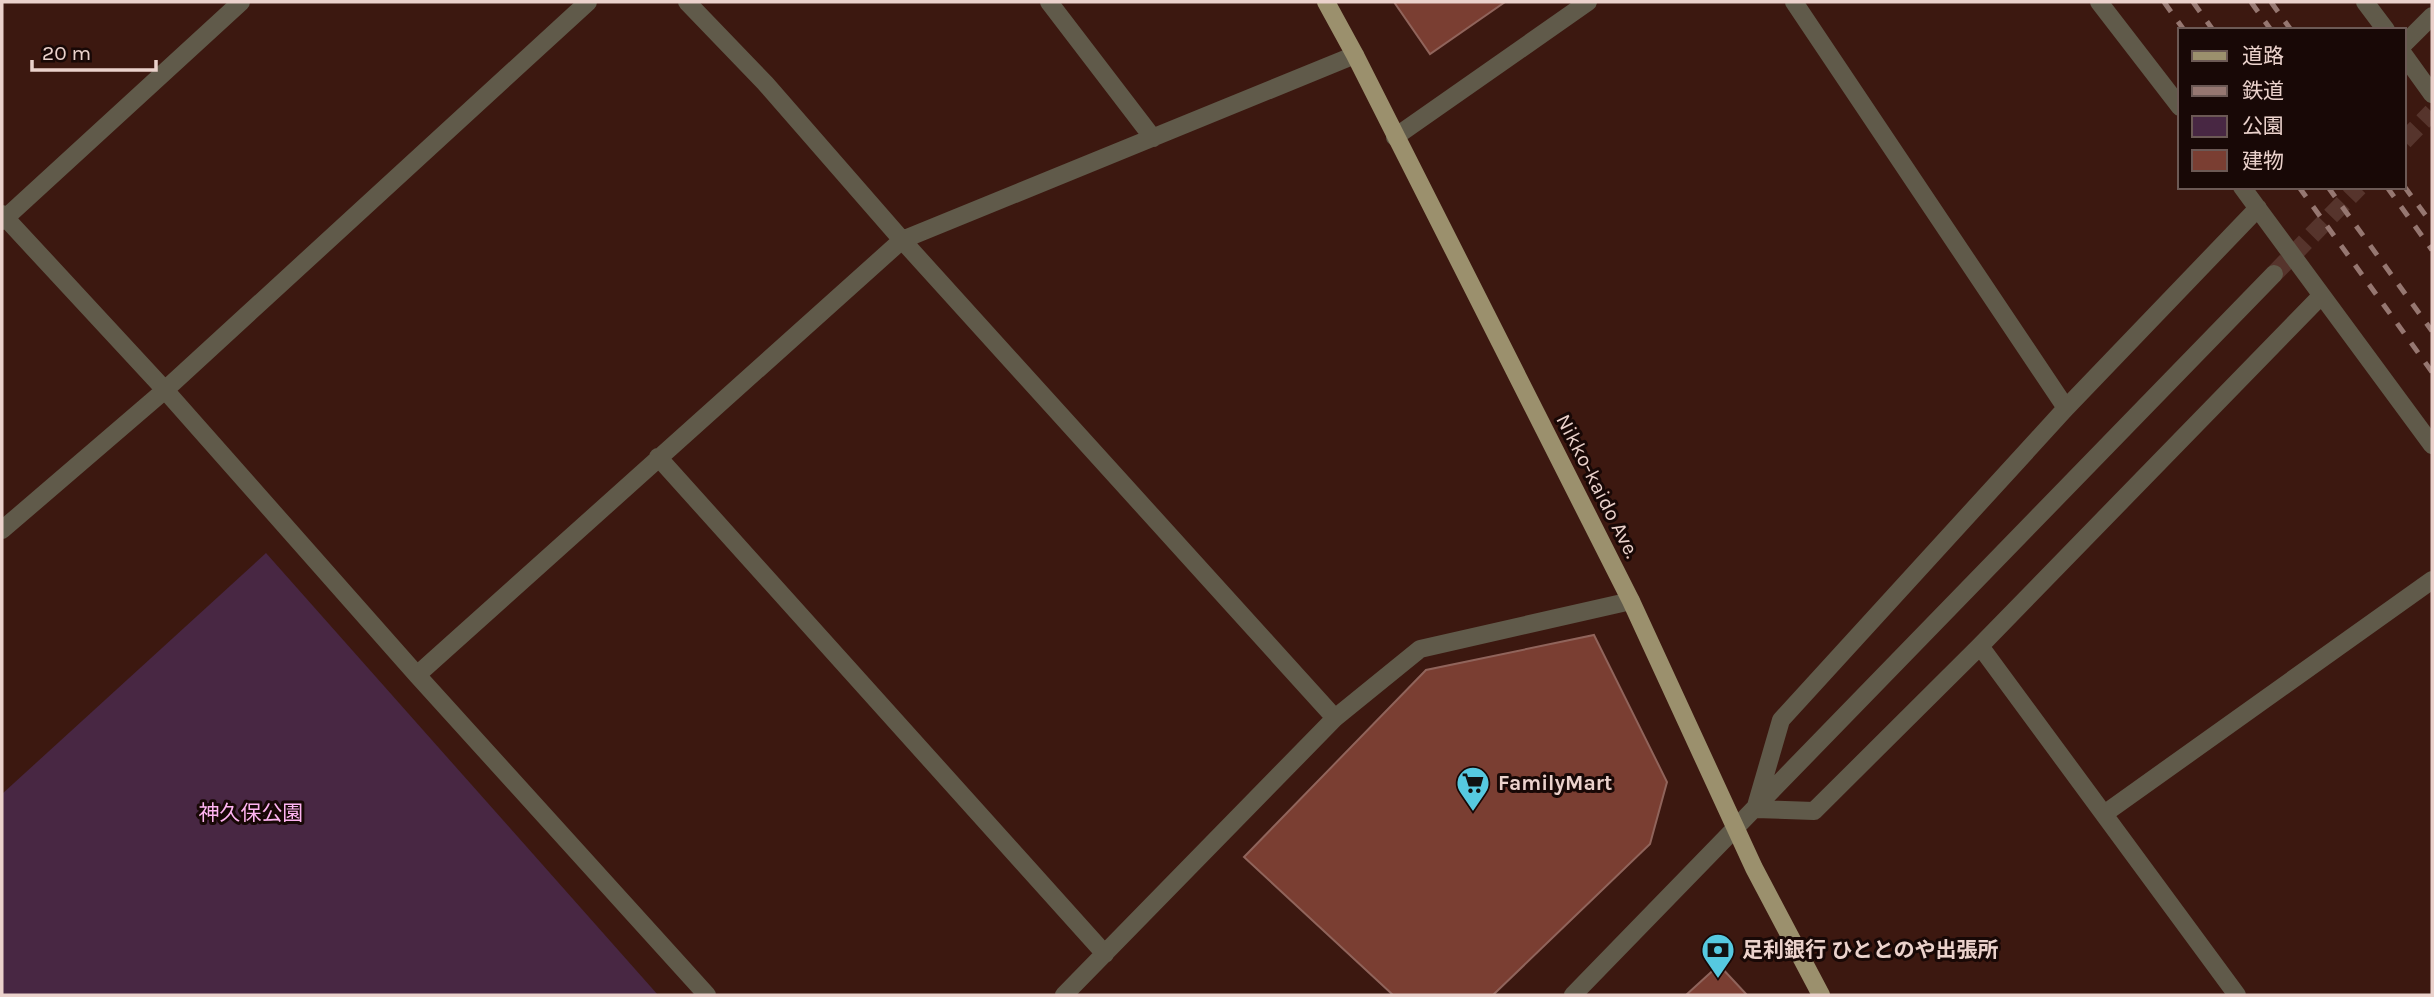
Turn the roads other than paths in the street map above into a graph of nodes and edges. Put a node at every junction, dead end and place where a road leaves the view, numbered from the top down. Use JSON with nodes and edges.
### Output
{"nodes":[{"id":1,"x":241,"y":2,"type":"edge"},
{"id":2,"x":589,"y":2,"type":"edge"},
{"id":3,"x":687,"y":2,"type":"edge"},
{"id":4,"x":1049,"y":2,"type":"edge"},
{"id":5,"x":1326,"y":2,"type":"edge"},
{"id":6,"x":1588,"y":2,"type":"edge"},
{"id":7,"x":1794,"y":2,"type":"edge"},
{"id":8,"x":2099,"y":2,"type":"edge"},
{"id":9,"x":2365,"y":2,"type":"edge"},
{"id":10,"x":2432,"y":16,"type":"edge"},
{"id":11,"x":2384,"y":28,"type":"edge"},
{"id":12,"x":2406,"y":42,"type":"edge"},
{"id":13,"x":1355,"y":55,"type":"junction"},
{"id":14,"x":2406,"y":58,"type":"edge"},
{"id":15,"x":2432,"y":93,"type":"edge"},
{"id":16,"x":2178,"y":104,"type":"edge"},
{"id":17,"x":1395,"y":137,"type":"junction"},
{"id":18,"x":1153,"y":138,"type":"junction"},
{"id":19,"x":2244,"y":189,"type":"edge"},
{"id":20,"x":2258,"y":208,"type":"junction"},
{"id":21,"x":3,"y":217,"type":"edge"},
{"id":22,"x":902,"y":240,"type":"junction"},
{"id":23,"x":2274,"y":274,"type":"tunnel mouth"},
{"id":24,"x":2321,"y":296,"type":"junction"},
{"id":25,"x":165,"y":390,"type":"junction"},
{"id":26,"x":2066,"y":408,"type":"junction"},
{"id":27,"x":2432,"y":446,"type":"edge"},
{"id":28,"x":658,"y":457,"type":"junction"},
{"id":29,"x":2,"y":530,"type":"edge"},
{"id":30,"x":2432,"y":580,"type":"edge"},
{"id":31,"x":1631,"y":601,"type":"junction"},
{"id":32,"x":1980,"y":646,"type":"junction"},
{"id":33,"x":416,"y":675,"type":"junction"},
{"id":34,"x":1335,"y":718,"type":"junction"},
{"id":35,"x":1755,"y":809,"type":"junction"},
{"id":36,"x":2105,"y":814,"type":"junction"},
{"id":37,"x":1735,"y":830,"type":"junction"},
{"id":38,"x":1105,"y":954,"type":"junction"},
{"id":39,"x":707,"y":995,"type":"edge"},
{"id":40,"x":1064,"y":995,"type":"edge"},
{"id":41,"x":1573,"y":995,"type":"edge"},
{"id":42,"x":1821,"y":995,"type":"edge"},
{"id":43,"x":2237,"y":995,"type":"edge"}],
"edges":[{"from":1,"to":21,"type":"street"},
{"from":2,"to":25,"type":"street"},
{"from":3,"to":22,"type":"street"},
{"from":4,"to":18,"type":"street"},
{"from":5,"to":13,"type":"main road","name":"Nikko-kaido Ave."},
{"from":6,"to":17,"type":"street"},
{"from":7,"to":26,"type":"street"},
{"from":8,"to":16,"type":"street"},
{"from":9,"to":11,"type":"street"},
{"from":10,"to":12,"type":"street"},
{"from":13,"to":17,"type":"main road","name":"Nikko-kaido Ave."},
{"from":13,"to":18,"type":"street"},
{"from":14,"to":15,"type":"street"},
{"from":17,"to":31,"type":"main road","name":"Nikko-kaido Ave."},
{"from":18,"to":22,"type":"street"},
{"from":19,"to":20,"type":"street"},
{"from":20,"to":24,"type":"street"},
{"from":20,"to":26,"type":"street"},
{"from":21,"to":25,"type":"street"},
{"from":22,"to":28,"type":"street"},
{"from":22,"to":34,"type":"street"},
{"from":23,"to":35,"type":"street"},
{"from":24,"to":27,"type":"street"},
{"from":24,"to":32,"type":"street"},
{"from":25,"to":29,"type":"street"},
{"from":25,"to":33,"type":"street"},
{"from":26,"to":35,"type":"street"},
{"from":28,"to":33,"type":"street"},
{"from":28,"to":38,"type":"street"},
{"from":30,"to":36,"type":"street"},
{"from":31,"to":34,"type":"street"},
{"from":31,"to":37,"type":"main road","name":"Nikko-kaido Ave."},
{"from":32,"to":35,"type":"street"},
{"from":32,"to":36,"type":"street"},
{"from":33,"to":39,"type":"street"},
{"from":34,"to":38,"type":"street"},
{"from":35,"to":37,"type":"street"},
{"from":36,"to":43,"type":"street"},
{"from":37,"to":41,"type":"street"},
{"from":37,"to":42,"type":"main road","name":"Nikko-kaido Ave."},
{"from":38,"to":40,"type":"street"}]}
